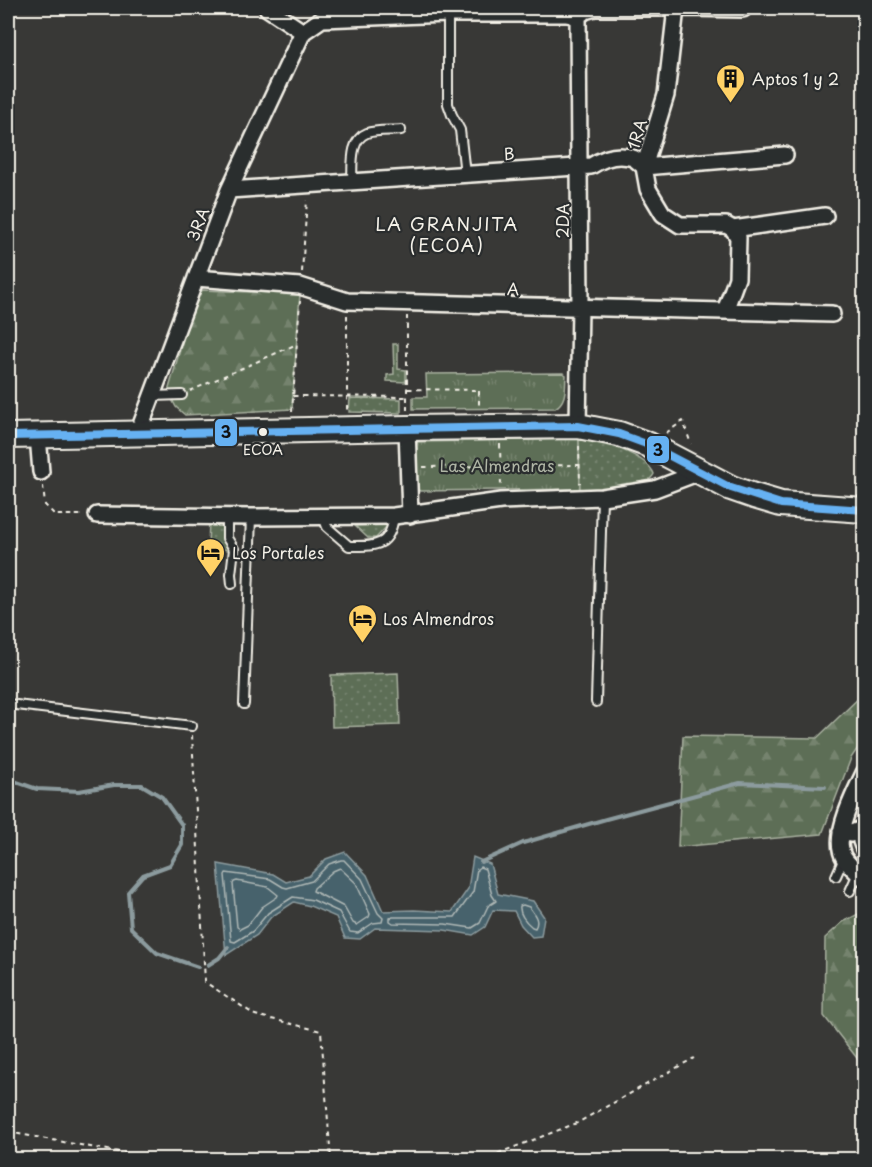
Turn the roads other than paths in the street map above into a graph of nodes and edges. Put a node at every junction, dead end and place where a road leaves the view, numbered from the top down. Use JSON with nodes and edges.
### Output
{"nodes":[{"id":1,"x":267,"y":8,"type":"edge"},
{"id":2,"x":662,"y":8,"type":"edge"},
{"id":3,"x":676,"y":8,"type":"edge"},
{"id":4,"x":684,"y":8,"type":"edge"},
{"id":5,"x":743,"y":9,"type":"edge"},
{"id":6,"x":448,"y":14,"type":"junction"},
{"id":7,"x":578,"y":16,"type":"junction"},
{"id":8,"x":303,"y":32,"type":"junction"},
{"id":9,"x":401,"y":130,"type":"dead end"},
{"id":10,"x":785,"y":155,"type":"dead end"},
{"id":11,"x":579,"y":166,"type":"junction"},
{"id":12,"x":644,"y":167,"type":"junction"},
{"id":13,"x":465,"y":174,"type":"junction"},
{"id":14,"x":352,"y":181,"type":"junction"},
{"id":15,"x":229,"y":190,"type":"junction"},
{"id":16,"x":825,"y":216,"type":"dead end"},
{"id":17,"x":733,"y":229,"type":"junction"},
{"id":18,"x":196,"y":278,"type":"junction"},
{"id":19,"x":580,"y":307,"type":"junction"},
{"id":20,"x":725,"y":311,"type":"junction"},
{"id":21,"x":832,"y":314,"type":"dead end"},
{"id":22,"x":182,"y":395,"type":"road end"},
{"id":23,"x":152,"y":396,"type":"junction"},
{"id":24,"x":578,"y":426,"type":"junction"},
{"id":25,"x":407,"y":428,"type":"junction"},
{"id":26,"x":138,"y":433,"type":"junction"},
{"id":27,"x":8,"y":436,"type":"edge"},
{"id":28,"x":38,"y":436,"type":"junction"},
{"id":29,"x":41,"y":472,"type":"road end"},
{"id":30,"x":700,"y":472,"type":"junction"},
{"id":31,"x":602,"y":496,"type":"junction"},
{"id":32,"x":864,"y":510,"type":"edge"},
{"id":33,"x":410,"y":514,"type":"junction"},
{"id":34,"x":98,"y":515,"type":"road end"},
{"id":35,"x":228,"y":516,"type":"junction"},
{"id":36,"x":323,"y":516,"type":"junction"},
{"id":37,"x":394,"y":516,"type":"junction"},
{"id":38,"x":251,"y":517,"type":"junction"},
{"id":39,"x":232,"y":584,"type":"dead end"},
{"id":40,"x":596,"y":702,"type":"dead end"},
{"id":41,"x":8,"y":704,"type":"edge"},
{"id":42,"x":244,"y":704,"type":"dead end"},
{"id":43,"x":192,"y":726,"type":"road end"},
{"id":44,"x":864,"y":773,"type":"edge"},
{"id":45,"x":864,"y":828,"type":"edge"},
{"id":46,"x":841,"y":831,"type":"junction"},
{"id":47,"x":864,"y":849,"type":"edge"},
{"id":48,"x":844,"y":858,"type":"junction"},
{"id":49,"x":862,"y":872,"type":"edge"},
{"id":50,"x":836,"y":876,"type":"dead end"},
{"id":51,"x":850,"y":891,"type":"dead end"}],
"edges":[{"from":1,"to":8,"type":"street"},
{"from":2,"to":7,"type":"street"},
{"from":3,"to":12,"type":"street","name":"1RA"},
{"from":4,"to":5,"type":"street"},
{"from":6,"to":7,"type":"street"},
{"from":6,"to":8,"type":"street"},
{"from":6,"to":13,"type":"lane"},
{"from":7,"to":11,"type":"street","name":"2DA"},
{"from":8,"to":15,"type":"street","name":"3RA"},
{"from":9,"to":14,"type":"lane"},
{"from":10,"to":12,"type":"street","name":"B"},
{"from":11,"to":12,"type":"street","name":"B"},
{"from":11,"to":13,"type":"street","name":"B"},
{"from":11,"to":19,"type":"street","name":"2DA"},
{"from":12,"to":17,"type":"street","name":"1RA"},
{"from":13,"to":14,"type":"street","name":"B"},
{"from":14,"to":15,"type":"street","name":"B"},
{"from":15,"to":18,"type":"street","name":"3RA"},
{"from":16,"to":17,"type":"street","name":"1RA"},
{"from":17,"to":20,"type":"street"},
{"from":18,"to":19,"type":"street","name":"A"},
{"from":18,"to":23,"type":"street","name":"3RA"},
{"from":19,"to":20,"type":"street","name":"A"},
{"from":19,"to":24,"type":"street","name":"2DA"},
{"from":20,"to":21,"type":"street","name":"A"},
{"from":22,"to":23,"type":"lane"},
{"from":23,"to":26,"type":"street","name":"3RA"},
{"from":24,"to":25,"type":"main road"},
{"from":24,"to":30,"type":"main road"},
{"from":25,"to":26,"type":"main road"},
{"from":25,"to":33,"type":"street"},
{"from":26,"to":28,"type":"main road"},
{"from":27,"to":28,"type":"main road"},
{"from":28,"to":29,"type":"street"},
{"from":30,"to":31,"type":"street"},
{"from":30,"to":32,"type":"main road"},
{"from":31,"to":33,"type":"street"},
{"from":31,"to":40,"type":"lane"},
{"from":33,"to":37,"type":"street"},
{"from":34,"to":35,"type":"street"},
{"from":35,"to":38,"type":"street"},
{"from":35,"to":39,"type":"lane"},
{"from":36,"to":37,"type":"street"},
{"from":36,"to":37,"type":"lane"},
{"from":36,"to":38,"type":"street"},
{"from":38,"to":42,"type":"lane"},
{"from":41,"to":43,"type":"lane"},
{"from":44,"to":46,"type":"street"},
{"from":45,"to":46,"type":"street"},
{"from":45,"to":47,"type":"street"},
{"from":46,"to":48,"type":"street"},
{"from":48,"to":49,"type":"street"},
{"from":48,"to":50,"type":"lane"},
{"from":49,"to":51,"type":"lane"}]}
